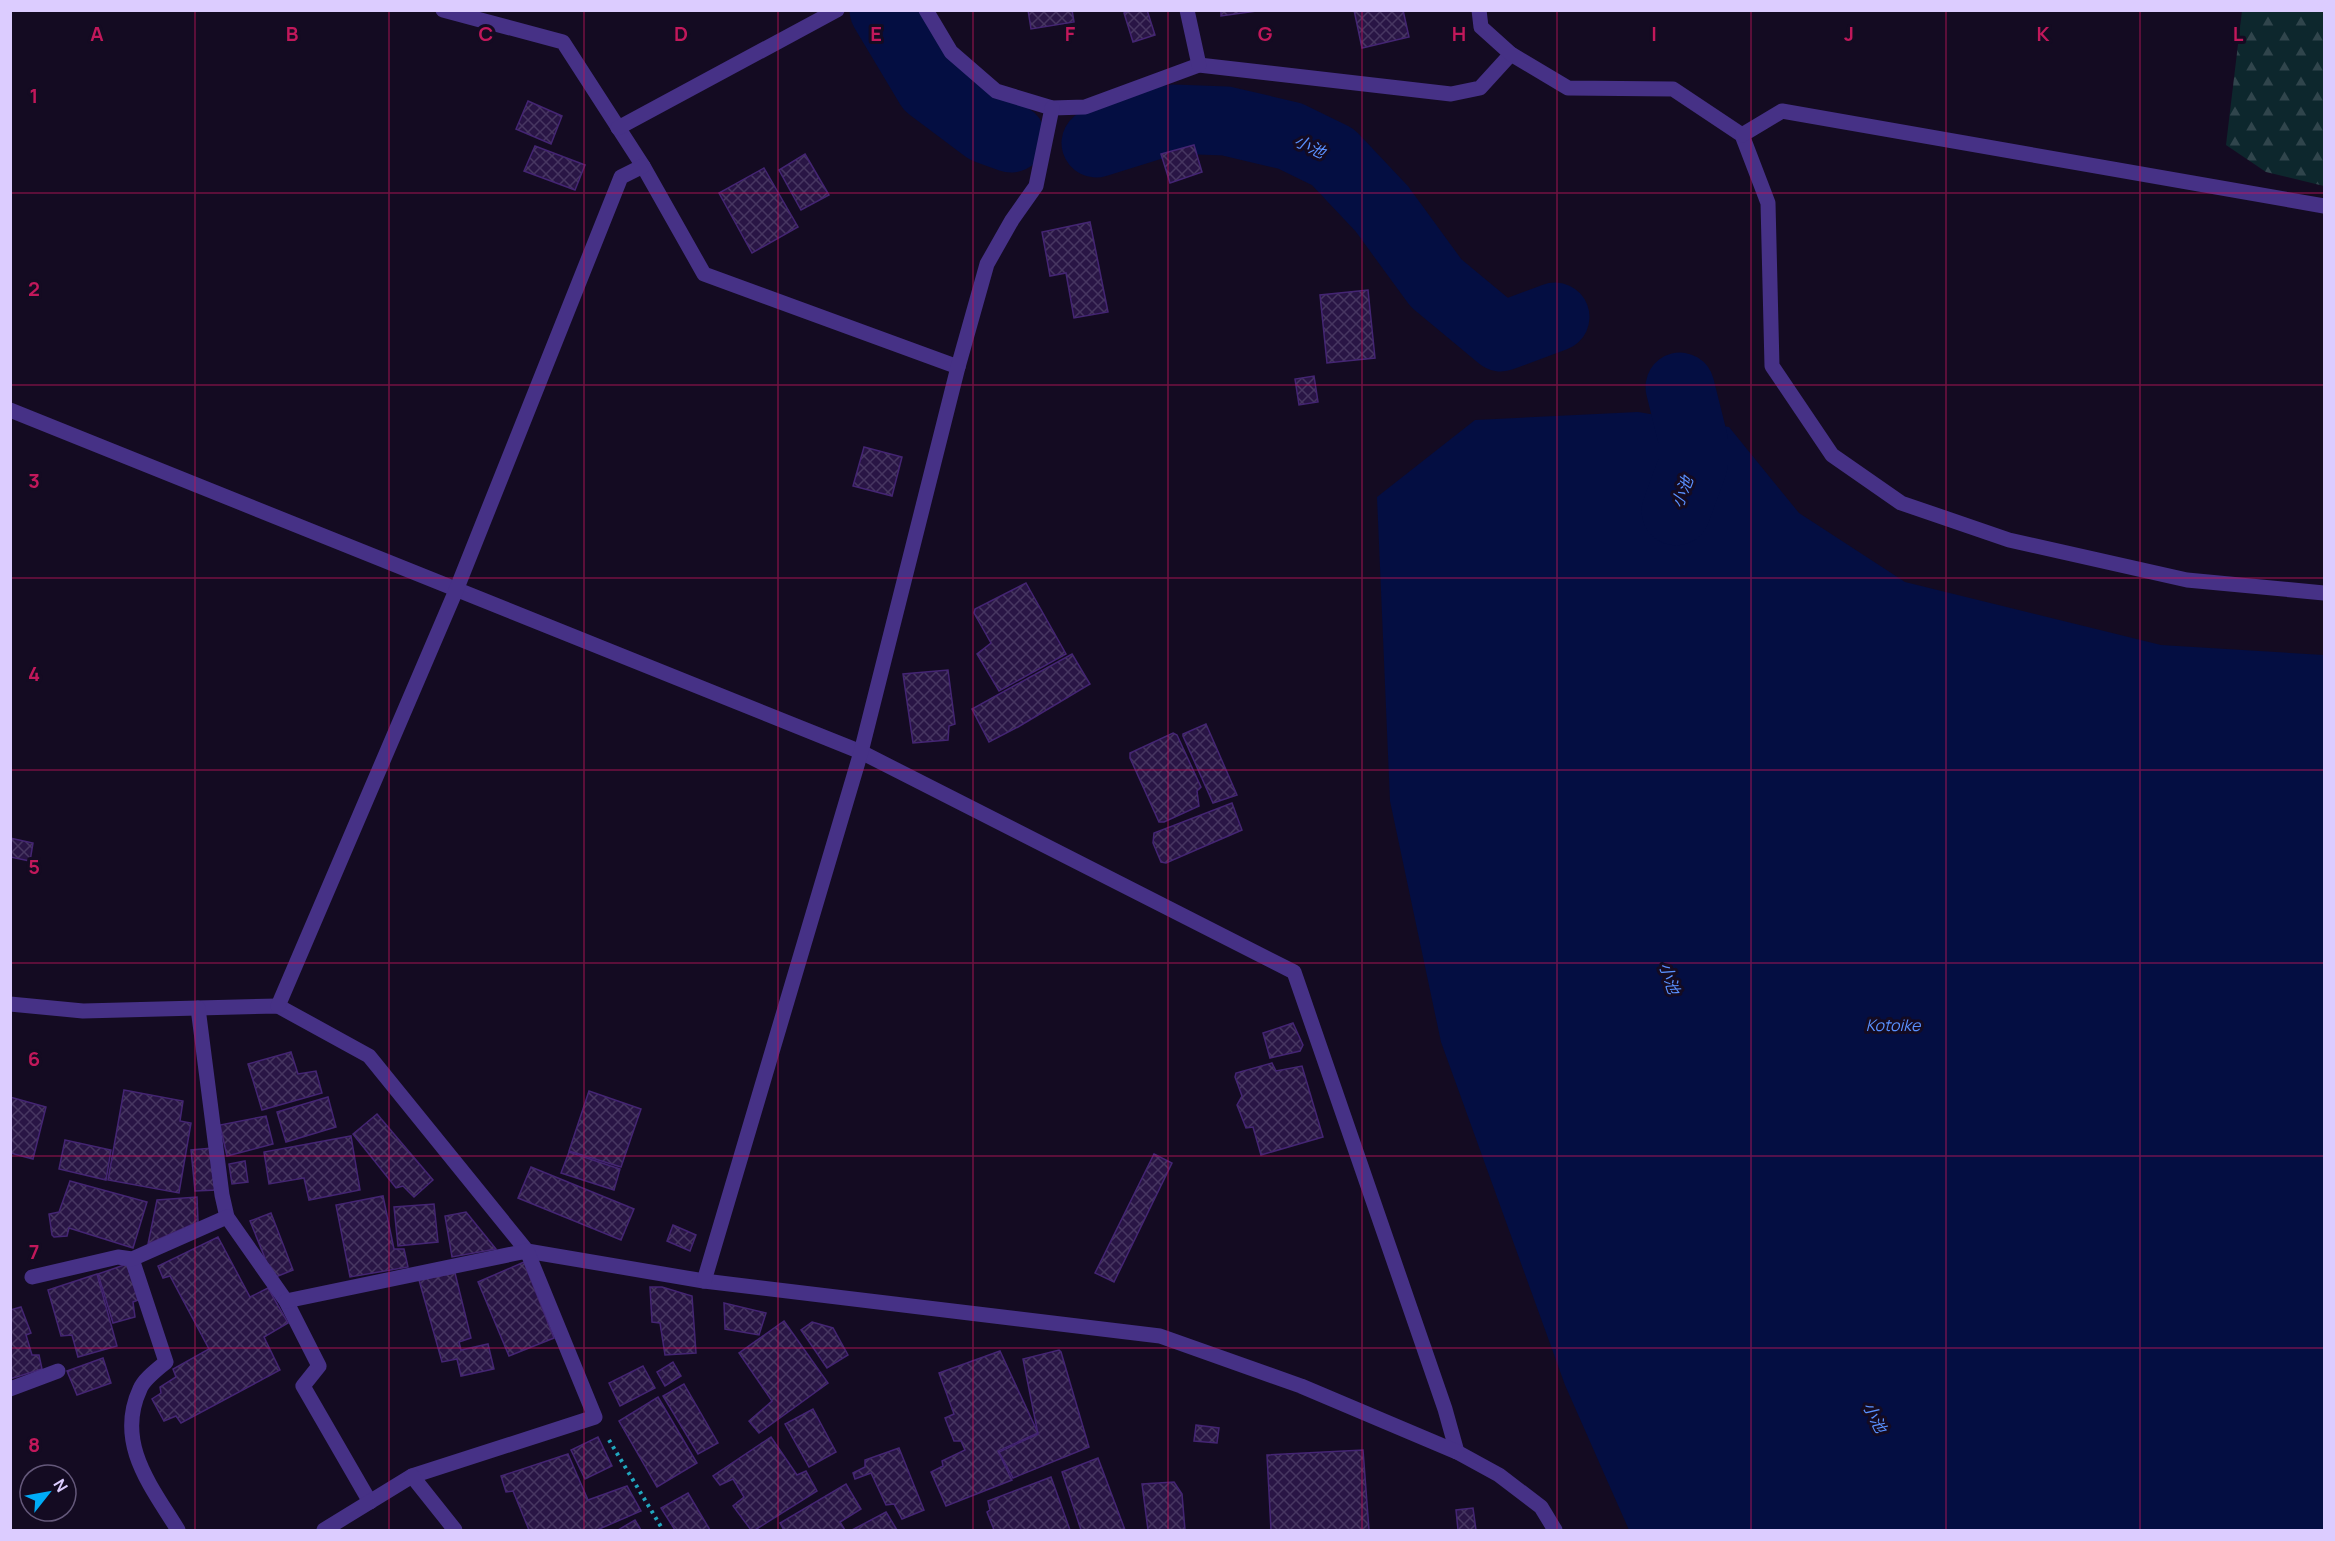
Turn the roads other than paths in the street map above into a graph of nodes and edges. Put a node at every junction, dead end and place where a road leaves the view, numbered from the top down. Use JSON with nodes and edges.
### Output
{"nodes":[{"id":1,"x":443,"y":10,"type":"edge"},
{"id":2,"x":837,"y":10,"type":"edge"},
{"id":3,"x":926,"y":10,"type":"edge"},
{"id":4,"x":1186,"y":10,"type":"edge"},
{"id":5,"x":1479,"y":10,"type":"edge"},
{"id":6,"x":1511,"y":54,"type":"junction"},
{"id":7,"x":1199,"y":65,"type":"junction"},
{"id":8,"x":1052,"y":108,"type":"junction"},
{"id":9,"x":618,"y":128,"type":"junction"},
{"id":10,"x":1742,"y":135,"type":"junction"},
{"id":11,"x":643,"y":166,"type":"junction"},
{"id":12,"x":2325,"y":206,"type":"edge"},
{"id":13,"x":958,"y":367,"type":"junction"},
{"id":14,"x":10,"y":410,"type":"edge"},
{"id":15,"x":457,"y":588,"type":"junction"},
{"id":16,"x":2325,"y":593,"type":"edge"},
{"id":17,"x":861,"y":752,"type":"junction"},
{"id":18,"x":10,"y":1004,"type":"edge"},
{"id":19,"x":278,"y":1006,"type":"junction"},
{"id":20,"x":198,"y":1008,"type":"junction"},
{"id":21,"x":227,"y":1217,"type":"junction"},
{"id":22,"x":526,"y":1251,"type":"junction"},
{"id":23,"x":132,"y":1259,"type":"junction"},
{"id":24,"x":32,"y":1277,"type":"dead end"},
{"id":25,"x":704,"y":1281,"type":"junction"},
{"id":26,"x":286,"y":1301,"type":"junction"},
{"id":27,"x":58,"y":1371,"type":"dead end"},
{"id":28,"x":10,"y":1389,"type":"edge"},
{"id":29,"x":1457,"y":1452,"type":"junction"},
{"id":30,"x":412,"y":1476,"type":"junction"},
{"id":31,"x":370,"y":1502,"type":"junction"},
{"id":32,"x":178,"y":1530,"type":"edge"},
{"id":33,"x":324,"y":1530,"type":"edge"},
{"id":34,"x":455,"y":1530,"type":"edge"},
{"id":35,"x":1555,"y":1530,"type":"edge"}],
"edges":[{"from":1,"to":9,"type":"street"},
{"from":2,"to":9,"type":"street"},
{"from":3,"to":8,"type":"street"},
{"from":4,"to":7,"type":"street"},
{"from":5,"to":6,"type":"street"},
{"from":6,"to":7,"type":"street"},
{"from":6,"to":10,"type":"street"},
{"from":7,"to":8,"type":"street"},
{"from":8,"to":13,"type":"street"},
{"from":9,"to":11,"type":"street"},
{"from":10,"to":12,"type":"street"},
{"from":10,"to":16,"type":"street"},
{"from":11,"to":13,"type":"street"},
{"from":11,"to":15,"type":"street"},
{"from":13,"to":17,"type":"street"},
{"from":14,"to":15,"type":"street"},
{"from":15,"to":17,"type":"street"},
{"from":15,"to":19,"type":"street"},
{"from":17,"to":25,"type":"street"},
{"from":17,"to":29,"type":"street"},
{"from":18,"to":20,"type":"street"},
{"from":19,"to":20,"type":"street"},
{"from":19,"to":22,"type":"street"},
{"from":20,"to":21,"type":"street"},
{"from":21,"to":23,"type":"street"},
{"from":21,"to":26,"type":"street"},
{"from":22,"to":25,"type":"street"},
{"from":22,"to":26,"type":"street"},
{"from":22,"to":30,"type":"street"},
{"from":23,"to":24,"type":"street"},
{"from":23,"to":32,"type":"street"},
{"from":25,"to":29,"type":"street"},
{"from":26,"to":31,"type":"street"},
{"from":27,"to":28,"type":"street"},
{"from":29,"to":35,"type":"street"},
{"from":30,"to":31,"type":"street"},
{"from":30,"to":34,"type":"street"},
{"from":31,"to":33,"type":"street"}]}
